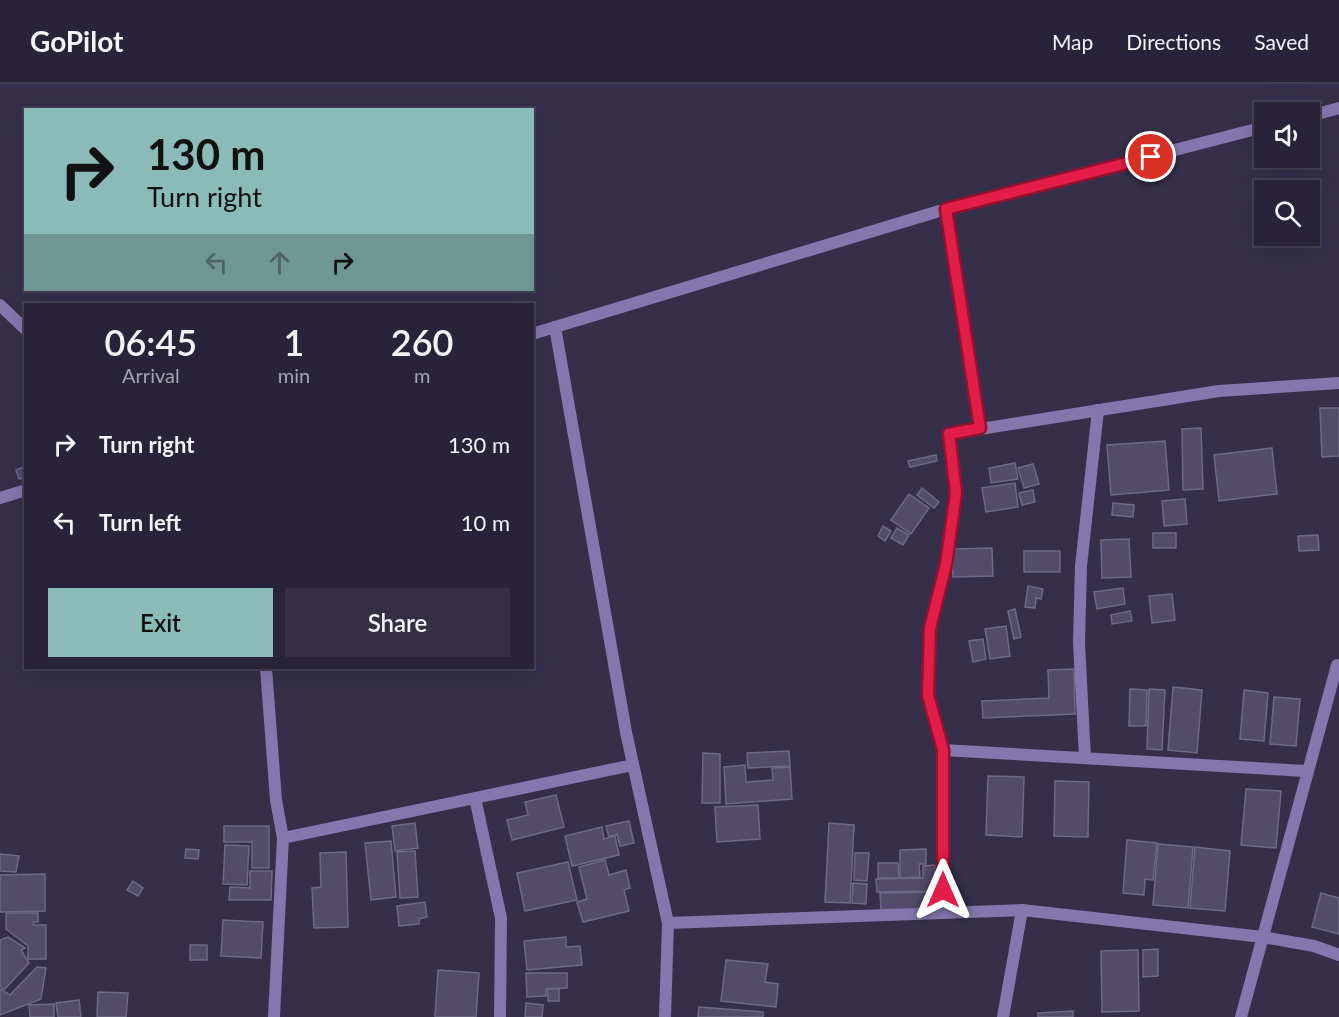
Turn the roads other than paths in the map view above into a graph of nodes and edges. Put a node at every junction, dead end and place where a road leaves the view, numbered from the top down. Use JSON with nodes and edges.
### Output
{"nodes":[{"id":1,"x":1339,"y":108,"type":"edge"},
{"id":2,"x":1320,"y":113,"type":"edge"},
{"id":3,"x":1254,"y":130,"type":"edge"},
{"id":4,"x":946,"y":209,"type":"junction"},
{"id":5,"x":0,"y":305,"type":"edge"},
{"id":6,"x":555,"y":327,"type":"junction"},
{"id":7,"x":24,"y":328,"type":"edge"},
{"id":8,"x":534,"y":333,"type":"edge"},
{"id":9,"x":1339,"y":383,"type":"edge"},
{"id":10,"x":1098,"y":410,"type":"junction"},
{"id":11,"x":980,"y":428,"type":"junction"},
{"id":12,"x":24,"y":491,"type":"edge"},
{"id":13,"x":0,"y":498,"type":"edge"},
{"id":14,"x":1337,"y":665,"type":"dead end"},
{"id":15,"x":266,"y":669,"type":"edge"},
{"id":16,"x":943,"y":750,"type":"junction"},
{"id":17,"x":1084,"y":759,"type":"junction"},
{"id":18,"x":633,"y":765,"type":"junction"},
{"id":19,"x":1306,"y":771,"type":"junction"},
{"id":20,"x":475,"y":798,"type":"junction"},
{"id":21,"x":284,"y":838,"type":"junction"},
{"id":22,"x":1022,"y":910,"type":"junction"},
{"id":23,"x":943,"y":913,"type":"junction"},
{"id":24,"x":668,"y":923,"type":"junction"},
{"id":25,"x":1263,"y":937,"type":"junction"},
{"id":26,"x":1339,"y":955,"type":"edge"},
{"id":27,"x":274,"y":1017,"type":"edge"},
{"id":28,"x":500,"y":1017,"type":"edge"},
{"id":29,"x":665,"y":1017,"type":"edge"},
{"id":30,"x":1003,"y":1017,"type":"edge"},
{"id":31,"x":1240,"y":1017,"type":"edge"}],
"edges":[{"from":1,"to":2,"type":"street"},
{"from":3,"to":4,"type":"street"},
{"from":4,"to":6,"type":"street"},
{"from":4,"to":11,"type":"street"},
{"from":5,"to":7,"type":"street"},
{"from":6,"to":8,"type":"street"},
{"from":6,"to":18,"type":"street"},
{"from":9,"to":10,"type":"street"},
{"from":10,"to":11,"type":"street"},
{"from":10,"to":17,"type":"street"},
{"from":11,"to":16,"type":"street"},
{"from":12,"to":13,"type":"street"},
{"from":14,"to":19,"type":"street"},
{"from":15,"to":21,"type":"street"},
{"from":16,"to":17,"type":"street"},
{"from":16,"to":23,"type":"street"},
{"from":17,"to":19,"type":"street"},
{"from":18,"to":20,"type":"street"},
{"from":18,"to":24,"type":"street"},
{"from":19,"to":25,"type":"street"},
{"from":20,"to":21,"type":"street"},
{"from":20,"to":28,"type":"street"},
{"from":21,"to":27,"type":"street"},
{"from":22,"to":23,"type":"street"},
{"from":22,"to":25,"type":"street"},
{"from":22,"to":30,"type":"street"},
{"from":23,"to":24,"type":"street"},
{"from":24,"to":29,"type":"street"},
{"from":25,"to":26,"type":"street"},
{"from":25,"to":31,"type":"street"}]}
